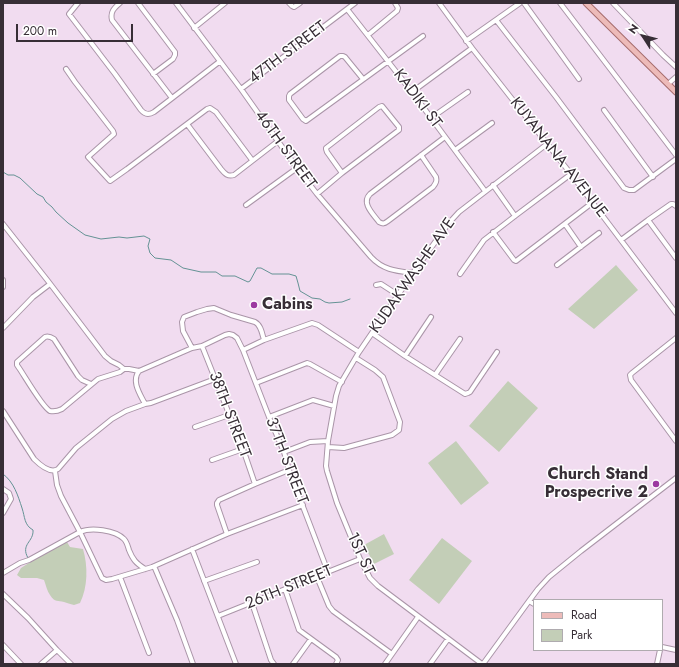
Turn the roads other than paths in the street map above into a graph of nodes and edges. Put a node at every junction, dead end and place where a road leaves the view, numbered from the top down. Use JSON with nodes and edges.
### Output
{"nodes":[{"id":1,"x":78,"y":3,"type":"edge"},
{"id":2,"x":120,"y":3,"type":"edge"},
{"id":3,"x":138,"y":3,"type":"edge"},
{"id":4,"x":176,"y":3,"type":"edge"},
{"id":5,"x":225,"y":3,"type":"edge"},
{"id":6,"x":288,"y":3,"type":"edge"},
{"id":7,"x":300,"y":3,"type":"edge"},
{"id":8,"x":355,"y":3,"type":"edge"},
{"id":9,"x":395,"y":3,"type":"edge"},
{"id":10,"x":439,"y":3,"type":"edge"},
{"id":11,"x":520,"y":3,"type":"edge"},
{"id":12,"x":524,"y":3,"type":"edge"},
{"id":13,"x":560,"y":3,"type":"edge"},
{"id":14,"x":586,"y":3,"type":"edge"},
{"id":15,"x":612,"y":3,"type":"edge"},
{"id":16,"x":347,"y":9,"type":"junction"},
{"id":17,"x":496,"y":20,"type":"junction"},
{"id":18,"x":194,"y":28,"type":"junction"},
{"id":19,"x":368,"y":35,"type":"junction"},
{"id":20,"x":423,"y":36,"type":"dead end"},
{"id":21,"x":466,"y":41,"type":"junction"},
{"id":22,"x":472,"y":48,"type":"junction"},
{"id":23,"x":388,"y":61,"type":"junction"},
{"id":24,"x":220,"y":62,"type":"junction"},
{"id":25,"x":676,"y":67,"type":"edge"},
{"id":26,"x":66,"y":69,"type":"dead end"},
{"id":27,"x":153,"y":74,"type":"junction"},
{"id":28,"x":676,"y":77,"type":"edge"},
{"id":29,"x":364,"y":79,"type":"junction"},
{"id":30,"x":579,"y":79,"type":"dead end"},
{"id":31,"x":668,"y":84,"type":"junction"},
{"id":32,"x":241,"y":89,"type":"junction"},
{"id":33,"x":412,"y":92,"type":"junction"},
{"id":34,"x":468,"y":92,"type":"dead end"},
{"id":35,"x":676,"y":92,"type":"edge"},
{"id":36,"x":172,"y":98,"type":"junction"},
{"id":37,"x":604,"y":110,"type":"dead end"},
{"id":38,"x":431,"y":118,"type":"junction"},
{"id":39,"x":492,"y":123,"type":"dead end"},
{"id":40,"x":187,"y":124,"type":"junction"},
{"id":41,"x":445,"y":137,"type":"junction"},
{"id":42,"x":278,"y":142,"type":"junction"},
{"id":43,"x":547,"y":144,"type":"junction"},
{"id":44,"x":455,"y":150,"type":"junction"},
{"id":45,"x":676,"y":154,"type":"edge"},
{"id":46,"x":421,"y":155,"type":"junction"},
{"id":47,"x":676,"y":159,"type":"edge"},
{"id":48,"x":252,"y":160,"type":"junction"},
{"id":49,"x":297,"y":168,"type":"junction"},
{"id":50,"x":342,"y":173,"type":"junction"},
{"id":51,"x":571,"y":174,"type":"junction"},
{"id":52,"x":653,"y":177,"type":"junction"},
{"id":53,"x":493,"y":185,"type":"junction"},
{"id":54,"x":485,"y":191,"type":"junction"},
{"id":55,"x":317,"y":194,"type":"junction"},
{"id":56,"x":592,"y":203,"type":"junction"},
{"id":57,"x":246,"y":205,"type":"dead end"},
{"id":58,"x":676,"y":206,"type":"edge"},
{"id":59,"x":515,"y":216,"type":"junction"},
{"id":60,"x":648,"y":220,"type":"junction"},
{"id":61,"x":3,"y":224,"type":"edge"},
{"id":62,"x":565,"y":224,"type":"junction"},
{"id":63,"x":493,"y":232,"type":"junction"},
{"id":64,"x":599,"y":233,"type":"dead end"},
{"id":65,"x":621,"y":240,"type":"junction"},
{"id":66,"x":581,"y":247,"type":"junction"},
{"id":67,"x":676,"y":258,"type":"edge"},
{"id":68,"x":557,"y":264,"type":"dead end"},
{"id":69,"x":413,"y":273,"type":"junction"},
{"id":70,"x":460,"y":274,"type":"dead end"},
{"id":71,"x":3,"y":280,"type":"edge"},
{"id":72,"x":50,"y":284,"type":"junction"},
{"id":73,"x":376,"y":285,"type":"dead end"},
{"id":74,"x":3,"y":287,"type":"edge"},
{"id":75,"x":398,"y":295,"type":"junction"},
{"id":76,"x":676,"y":313,"type":"edge"},
{"id":77,"x":431,"y":317,"type":"dead end"},
{"id":78,"x":3,"y":328,"type":"edge"},
{"id":79,"x":372,"y":333,"type":"junction"},
{"id":80,"x":676,"y":338,"type":"edge"},
{"id":81,"x":264,"y":340,"type":"junction"},
{"id":82,"x":460,"y":340,"type":"dead end"},
{"id":83,"x":202,"y":346,"type":"junction"},
{"id":84,"x":192,"y":348,"type":"junction"},
{"id":85,"x":243,"y":350,"type":"junction"},
{"id":86,"x":360,"y":352,"type":"junction"},
{"id":87,"x":497,"y":352,"type":"dead end"},
{"id":88,"x":405,"y":356,"type":"junction"},
{"id":89,"x":356,"y":358,"type":"junction"},
{"id":90,"x":124,"y":368,"type":"junction"},
{"id":91,"x":139,"y":371,"type":"junction"},
{"id":92,"x":435,"y":375,"type":"junction"},
{"id":93,"x":215,"y":379,"type":"junction"},
{"id":94,"x":342,"y":382,"type":"junction"},
{"id":95,"x":256,"y":383,"type":"junction"},
{"id":96,"x":91,"y":384,"type":"junction"},
{"id":97,"x":145,"y":404,"type":"junction"},
{"id":98,"x":334,"y":406,"type":"junction"},
{"id":99,"x":3,"y":411,"type":"edge"},
{"id":100,"x":229,"y":415,"type":"junction"},
{"id":101,"x":269,"y":417,"type":"junction"},
{"id":102,"x":195,"y":427,"type":"dead end"},
{"id":103,"x":328,"y":441,"type":"junction"},
{"id":104,"x":676,"y":441,"type":"edge"},
{"id":105,"x":328,"y":448,"type":"junction"},
{"id":106,"x":243,"y":449,"type":"junction"},
{"id":107,"x":284,"y":452,"type":"junction"},
{"id":108,"x":212,"y":460,"type":"dead end"},
{"id":109,"x":289,"y":470,"type":"junction"},
{"id":110,"x":55,"y":471,"type":"junction"},
{"id":111,"x":676,"y":478,"type":"edge"},
{"id":112,"x":255,"y":484,"type":"junction"},
{"id":113,"x":3,"y":489,"type":"edge"},
{"id":114,"x":303,"y":504,"type":"junction"},
{"id":115,"x":3,"y":513,"type":"edge"},
{"id":116,"x":80,"y":532,"type":"junction"},
{"id":117,"x":227,"y":534,"type":"junction"},
{"id":118,"x":192,"y":549,"type":"junction"},
{"id":119,"x":360,"y":559,"type":"junction"},
{"id":120,"x":257,"y":562,"type":"dead end"},
{"id":121,"x":154,"y":566,"type":"junction"},
{"id":122,"x":145,"y":569,"type":"junction"},
{"id":123,"x":328,"y":572,"type":"junction"},
{"id":124,"x":3,"y":573,"type":"edge"},
{"id":125,"x":120,"y":577,"type":"junction"},
{"id":126,"x":317,"y":577,"type":"junction"},
{"id":127,"x":204,"y":581,"type":"junction"},
{"id":128,"x":285,"y":589,"type":"junction"},
{"id":129,"x":3,"y":594,"type":"edge"},
{"id":130,"x":529,"y":601,"type":"junction"},
{"id":131,"x":252,"y":603,"type":"junction"},
{"id":132,"x":533,"y":603,"type":"edge"},
{"id":133,"x":218,"y":616,"type":"junction"},
{"id":134,"x":418,"y":617,"type":"junction"},
{"id":135,"x":311,"y":639,"type":"junction"},
{"id":136,"x":448,"y":639,"type":"junction"},
{"id":137,"x":3,"y":645,"type":"edge"},
{"id":138,"x":663,"y":647,"type":"edge"},
{"id":139,"x":57,"y":650,"type":"junction"},
{"id":140,"x":676,"y":650,"type":"edge"},
{"id":141,"x":660,"y":651,"type":"edge"},
{"id":142,"x":149,"y":653,"type":"dead end"},
{"id":143,"x":392,"y":654,"type":"junction"},
{"id":144,"x":476,"y":662,"type":"edge"},
{"id":145,"x":21,"y":664,"type":"edge"},
{"id":146,"x":42,"y":664,"type":"edge"},
{"id":147,"x":71,"y":664,"type":"edge"},
{"id":148,"x":193,"y":664,"type":"edge"},
{"id":149,"x":236,"y":664,"type":"edge"},
{"id":150,"x":274,"y":664,"type":"edge"},
{"id":151,"x":293,"y":664,"type":"edge"},
{"id":152,"x":336,"y":664,"type":"edge"},
{"id":153,"x":385,"y":664,"type":"edge"},
{"id":154,"x":430,"y":664,"type":"edge"},
{"id":155,"x":482,"y":664,"type":"edge"},
{"id":156,"x":657,"y":664,"type":"edge"}],
"edges":[{"from":1,"to":36,"type":"street"},
{"from":2,"to":27,"type":"street"},
{"from":3,"to":27,"type":"street"},
{"from":4,"to":18,"type":"street","name":"46TH STREET"},
{"from":5,"to":18,"type":"street"},
{"from":6,"to":7,"type":"street"},
{"from":8,"to":16,"type":"street","name":"47TH STREET"},
{"from":9,"to":19,"type":"street"},
{"from":10,"to":21,"type":"street","name":"KUYANANA AVENUE"},
{"from":11,"to":17,"type":"street"},
{"from":12,"to":30,"type":"street"},
{"from":13,"to":45,"type":"street"},
{"from":14,"to":31,"type":"main road"},
{"from":15,"to":25,"type":"street"},
{"from":16,"to":19,"type":"street","name":"KADIKI ST"},
{"from":16,"to":32,"type":"street","name":"47TH STREET"},
{"from":17,"to":21,"type":"street"},
{"from":17,"to":52,"type":"street"},
{"from":18,"to":24,"type":"street","name":"46TH STREET"},
{"from":19,"to":23,"type":"street","name":"KADIKI ST"},
{"from":20,"to":23,"type":"street"},
{"from":21,"to":22,"type":"street","name":"KUYANANA AVENUE"},
{"from":22,"to":33,"type":"street"},
{"from":22,"to":43,"type":"street","name":"KUYANANA AVENUE"},
{"from":23,"to":29,"type":"street"},
{"from":23,"to":33,"type":"street","name":"KADIKI ST"},
{"from":24,"to":32,"type":"street","name":"46TH STREET"},
{"from":24,"to":36,"type":"street"},
{"from":26,"to":40,"type":"street"},
{"from":27,"to":36,"type":"street"},
{"from":28,"to":31,"type":"street"},
{"from":29,"to":29,"type":"street"},
{"from":31,"to":35,"type":"main road"},
{"from":32,"to":42,"type":"street","name":"46TH STREET"},
{"from":33,"to":38,"type":"street","name":"KADIKI ST"},
{"from":34,"to":38,"type":"street"},
{"from":37,"to":52,"type":"street"},
{"from":38,"to":41,"type":"street","name":"KADIKI ST"},
{"from":39,"to":44,"type":"street"},
{"from":40,"to":48,"type":"street"},
{"from":40,"to":48,"type":"street"},
{"from":41,"to":44,"type":"street","name":"KADIKI ST"},
{"from":41,"to":46,"type":"street"},
{"from":42,"to":48,"type":"street"},
{"from":42,"to":49,"type":"street","name":"46TH STREET"},
{"from":43,"to":51,"type":"street","name":"KUYANANA AVENUE"},
{"from":43,"to":53,"type":"street","name":"KUDAKWASHE AVE"},
{"from":44,"to":54,"type":"street","name":"KADIKI ST"},
{"from":46,"to":46,"type":"street"},
{"from":47,"to":52,"type":"street"},
{"from":49,"to":55,"type":"street","name":"46TH STREET"},
{"from":49,"to":57,"type":"street"},
{"from":50,"to":50,"type":"street"},
{"from":50,"to":55,"type":"street"},
{"from":51,"to":56,"type":"street","name":"KUYANANA AVENUE"},
{"from":51,"to":59,"type":"street"},
{"from":53,"to":54,"type":"street","name":"KUDAKWASHE AVE"},
{"from":53,"to":59,"type":"street"},
{"from":54,"to":69,"type":"street","name":"KUDAKWASHE AVE"},
{"from":55,"to":69,"type":"street","name":"46TH STREET"},
{"from":56,"to":62,"type":"street"},
{"from":56,"to":65,"type":"street","name":"KUYANANA AVENUE"},
{"from":58,"to":60,"type":"street"},
{"from":59,"to":63,"type":"street"},
{"from":60,"to":65,"type":"street"},
{"from":60,"to":67,"type":"street"},
{"from":61,"to":72,"type":"street"},
{"from":62,"to":63,"type":"street"},
{"from":62,"to":66,"type":"street"},
{"from":63,"to":70,"type":"street"},
{"from":64,"to":66,"type":"street"},
{"from":65,"to":76,"type":"street","name":"KUYANANA AVENUE"},
{"from":66,"to":68,"type":"street"},
{"from":69,"to":75,"type":"street","name":"KUDAKWASHE AVE"},
{"from":71,"to":74,"type":"street"},
{"from":72,"to":78,"type":"street"},
{"from":72,"to":90,"type":"street"},
{"from":73,"to":75,"type":"street"},
{"from":75,"to":79,"type":"street","name":"KUDAKWASHE AVE"},
{"from":77,"to":88,"type":"street"},
{"from":79,"to":86,"type":"street","name":"KUDAKWASHE AVE"},
{"from":79,"to":88,"type":"street"},
{"from":80,"to":104,"type":"street"},
{"from":81,"to":84,"type":"street"},
{"from":81,"to":85,"type":"street"},
{"from":81,"to":86,"type":"street"},
{"from":82,"to":92,"type":"street"},
{"from":83,"to":84,"type":"street"},
{"from":83,"to":85,"type":"street","name":"37TH STREET"},
{"from":83,"to":93,"type":"street","name":"38TH STREET"},
{"from":84,"to":91,"type":"street"},
{"from":85,"to":95,"type":"street","name":"37TH STREET"},
{"from":86,"to":89,"type":"street","name":"KUDAKWASHE AVE"},
{"from":87,"to":92,"type":"street"},
{"from":88,"to":92,"type":"street"},
{"from":89,"to":94,"type":"street","name":"KUDAKWASHE AVE"},
{"from":89,"to":105,"type":"street"},
{"from":90,"to":91,"type":"street"},
{"from":90,"to":96,"type":"street"},
{"from":91,"to":97,"type":"street"},
{"from":93,"to":97,"type":"street"},
{"from":93,"to":100,"type":"street","name":"38TH STREET"},
{"from":94,"to":95,"type":"street"},
{"from":94,"to":98,"type":"street","name":"KUDAKWASHE AVE"},
{"from":95,"to":101,"type":"street","name":"37TH STREET"},
{"from":96,"to":96,"type":"street"},
{"from":97,"to":110,"type":"street"},
{"from":98,"to":101,"type":"street"},
{"from":98,"to":103,"type":"street","name":"KUDAKWASHE AVE"},
{"from":99,"to":110,"type":"street"},
{"from":100,"to":102,"type":"street"},
{"from":100,"to":106,"type":"street","name":"38TH STREET"},
{"from":101,"to":107,"type":"street","name":"37TH STREET"},
{"from":103,"to":105,"type":"street","name":"1ST ST"},
{"from":103,"to":107,"type":"street"},
{"from":105,"to":119,"type":"street","name":"1ST ST"},
{"from":106,"to":108,"type":"street"},
{"from":106,"to":112,"type":"street","name":"38TH STREET"},
{"from":107,"to":109,"type":"street","name":"37TH STREET"},
{"from":109,"to":112,"type":"street"},
{"from":109,"to":114,"type":"street","name":"37TH STREET"},
{"from":110,"to":116,"type":"street"},
{"from":111,"to":130,"type":"street"},
{"from":112,"to":117,"type":"street"},
{"from":113,"to":115,"type":"street"},
{"from":114,"to":117,"type":"street"},
{"from":114,"to":123,"type":"street","name":"37TH STREET"},
{"from":116,"to":122,"type":"street"},
{"from":116,"to":124,"type":"street"},
{"from":116,"to":125,"type":"street"},
{"from":117,"to":118,"type":"street"},
{"from":118,"to":121,"type":"street"},
{"from":118,"to":127,"type":"street"},
{"from":119,"to":123,"type":"street","name":"26TH STREET"},
{"from":119,"to":134,"type":"street","name":"1ST ST"},
{"from":120,"to":127,"type":"street"},
{"from":121,"to":122,"type":"street"},
{"from":121,"to":148,"type":"street"},
{"from":122,"to":125,"type":"street"},
{"from":123,"to":126,"type":"street","name":"26TH STREET"},
{"from":125,"to":142,"type":"street"},
{"from":126,"to":128,"type":"street","name":"26TH STREET"},
{"from":126,"to":143,"type":"street"},
{"from":127,"to":133,"type":"street"},
{"from":128,"to":131,"type":"street","name":"26TH STREET"},
{"from":128,"to":135,"type":"street"},
{"from":129,"to":139,"type":"street"},
{"from":130,"to":132,"type":"street"},
{"from":130,"to":155,"type":"street"},
{"from":131,"to":133,"type":"street","name":"26TH STREET"},
{"from":131,"to":150,"type":"street"},
{"from":133,"to":149,"type":"street"},
{"from":134,"to":136,"type":"street","name":"1ST ST"},
{"from":134,"to":143,"type":"street"},
{"from":135,"to":151,"type":"street"},
{"from":135,"to":152,"type":"street"},
{"from":136,"to":144,"type":"street","name":"1ST ST"},
{"from":136,"to":154,"type":"street"},
{"from":137,"to":145,"type":"street"},
{"from":138,"to":140,"type":"street"},
{"from":139,"to":146,"type":"street"},
{"from":139,"to":147,"type":"street"},
{"from":141,"to":156,"type":"street"},
{"from":143,"to":153,"type":"street"},
{"from":144,"to":155,"type":"street","name":"1ST ST"}]}
